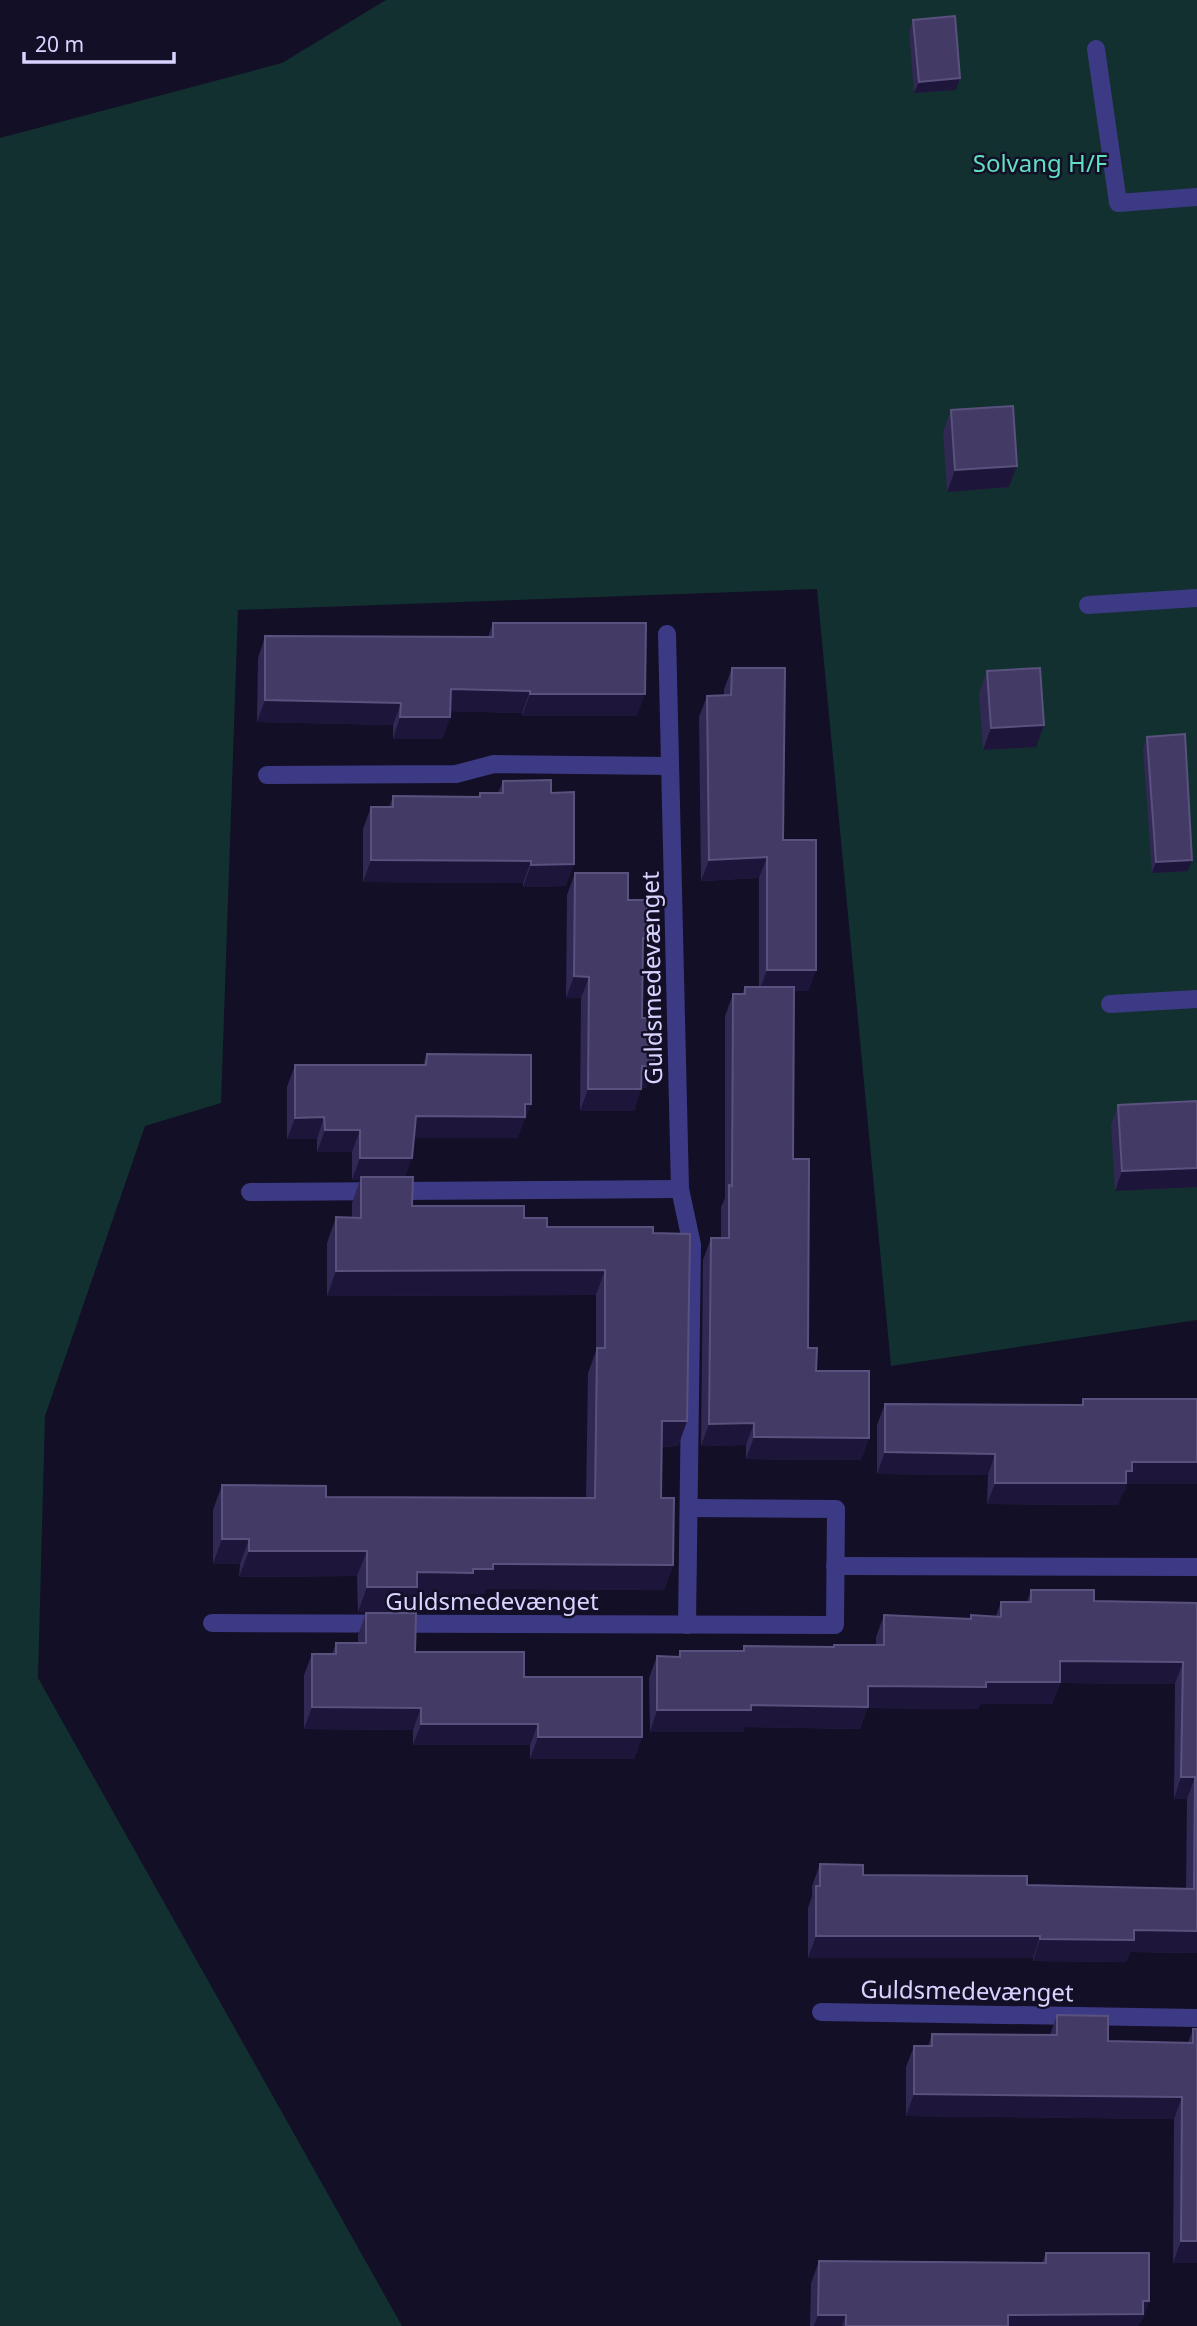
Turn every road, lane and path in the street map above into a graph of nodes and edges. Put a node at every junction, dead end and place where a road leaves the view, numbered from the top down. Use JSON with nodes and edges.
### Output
{"nodes":[{"id":1,"x":1096,"y":49,"type":"dead end"},
{"id":2,"x":1197,"y":197,"type":"edge"},
{"id":3,"x":1197,"y":598,"type":"edge"},
{"id":4,"x":1088,"y":605,"type":"dead end"},
{"id":5,"x":667,"y":634,"type":"dead end"},
{"id":6,"x":670,"y":766,"type":"junction"},
{"id":7,"x":267,"y":775,"type":"dead end"},
{"id":8,"x":1197,"y":999,"type":"edge"},
{"id":9,"x":1110,"y":1004,"type":"dead end"},
{"id":10,"x":680,"y":1189,"type":"junction"},
{"id":11,"x":250,"y":1192,"type":"dead end"},
{"id":12,"x":689,"y":1508,"type":"junction"},
{"id":13,"x":835,"y":1566,"type":"junction"},
{"id":14,"x":1197,"y":1567,"type":"edge"},
{"id":15,"x":212,"y":1623,"type":"dead end"},
{"id":16,"x":687,"y":1625,"type":"junction"},
{"id":17,"x":821,"y":2011,"type":"dead end"},
{"id":18,"x":1197,"y":2018,"type":"edge"}],
"edges":[{"from":1,"to":2,"type":"street"},
{"from":3,"to":4,"type":"street"},
{"from":5,"to":6,"type":"street","name":"Guldsmedevænget"},
{"from":6,"to":7,"type":"street"},
{"from":6,"to":10,"type":"street","name":"Guldsmedevænget"},
{"from":8,"to":9,"type":"street"},
{"from":10,"to":11,"type":"street"},
{"from":10,"to":12,"type":"street","name":"Guldsmedevænget"},
{"from":12,"to":13,"type":"street","name":"Guldsmedevænget"},
{"from":12,"to":16,"type":"street","name":"Guldsmedevænget"},
{"from":13,"to":14,"type":"street"},
{"from":13,"to":16,"type":"street","name":"Guldsmedevænget"},
{"from":15,"to":16,"type":"street","name":"Guldsmedevænget"},
{"from":17,"to":18,"type":"street","name":"Guldsmedevænget"}]}
